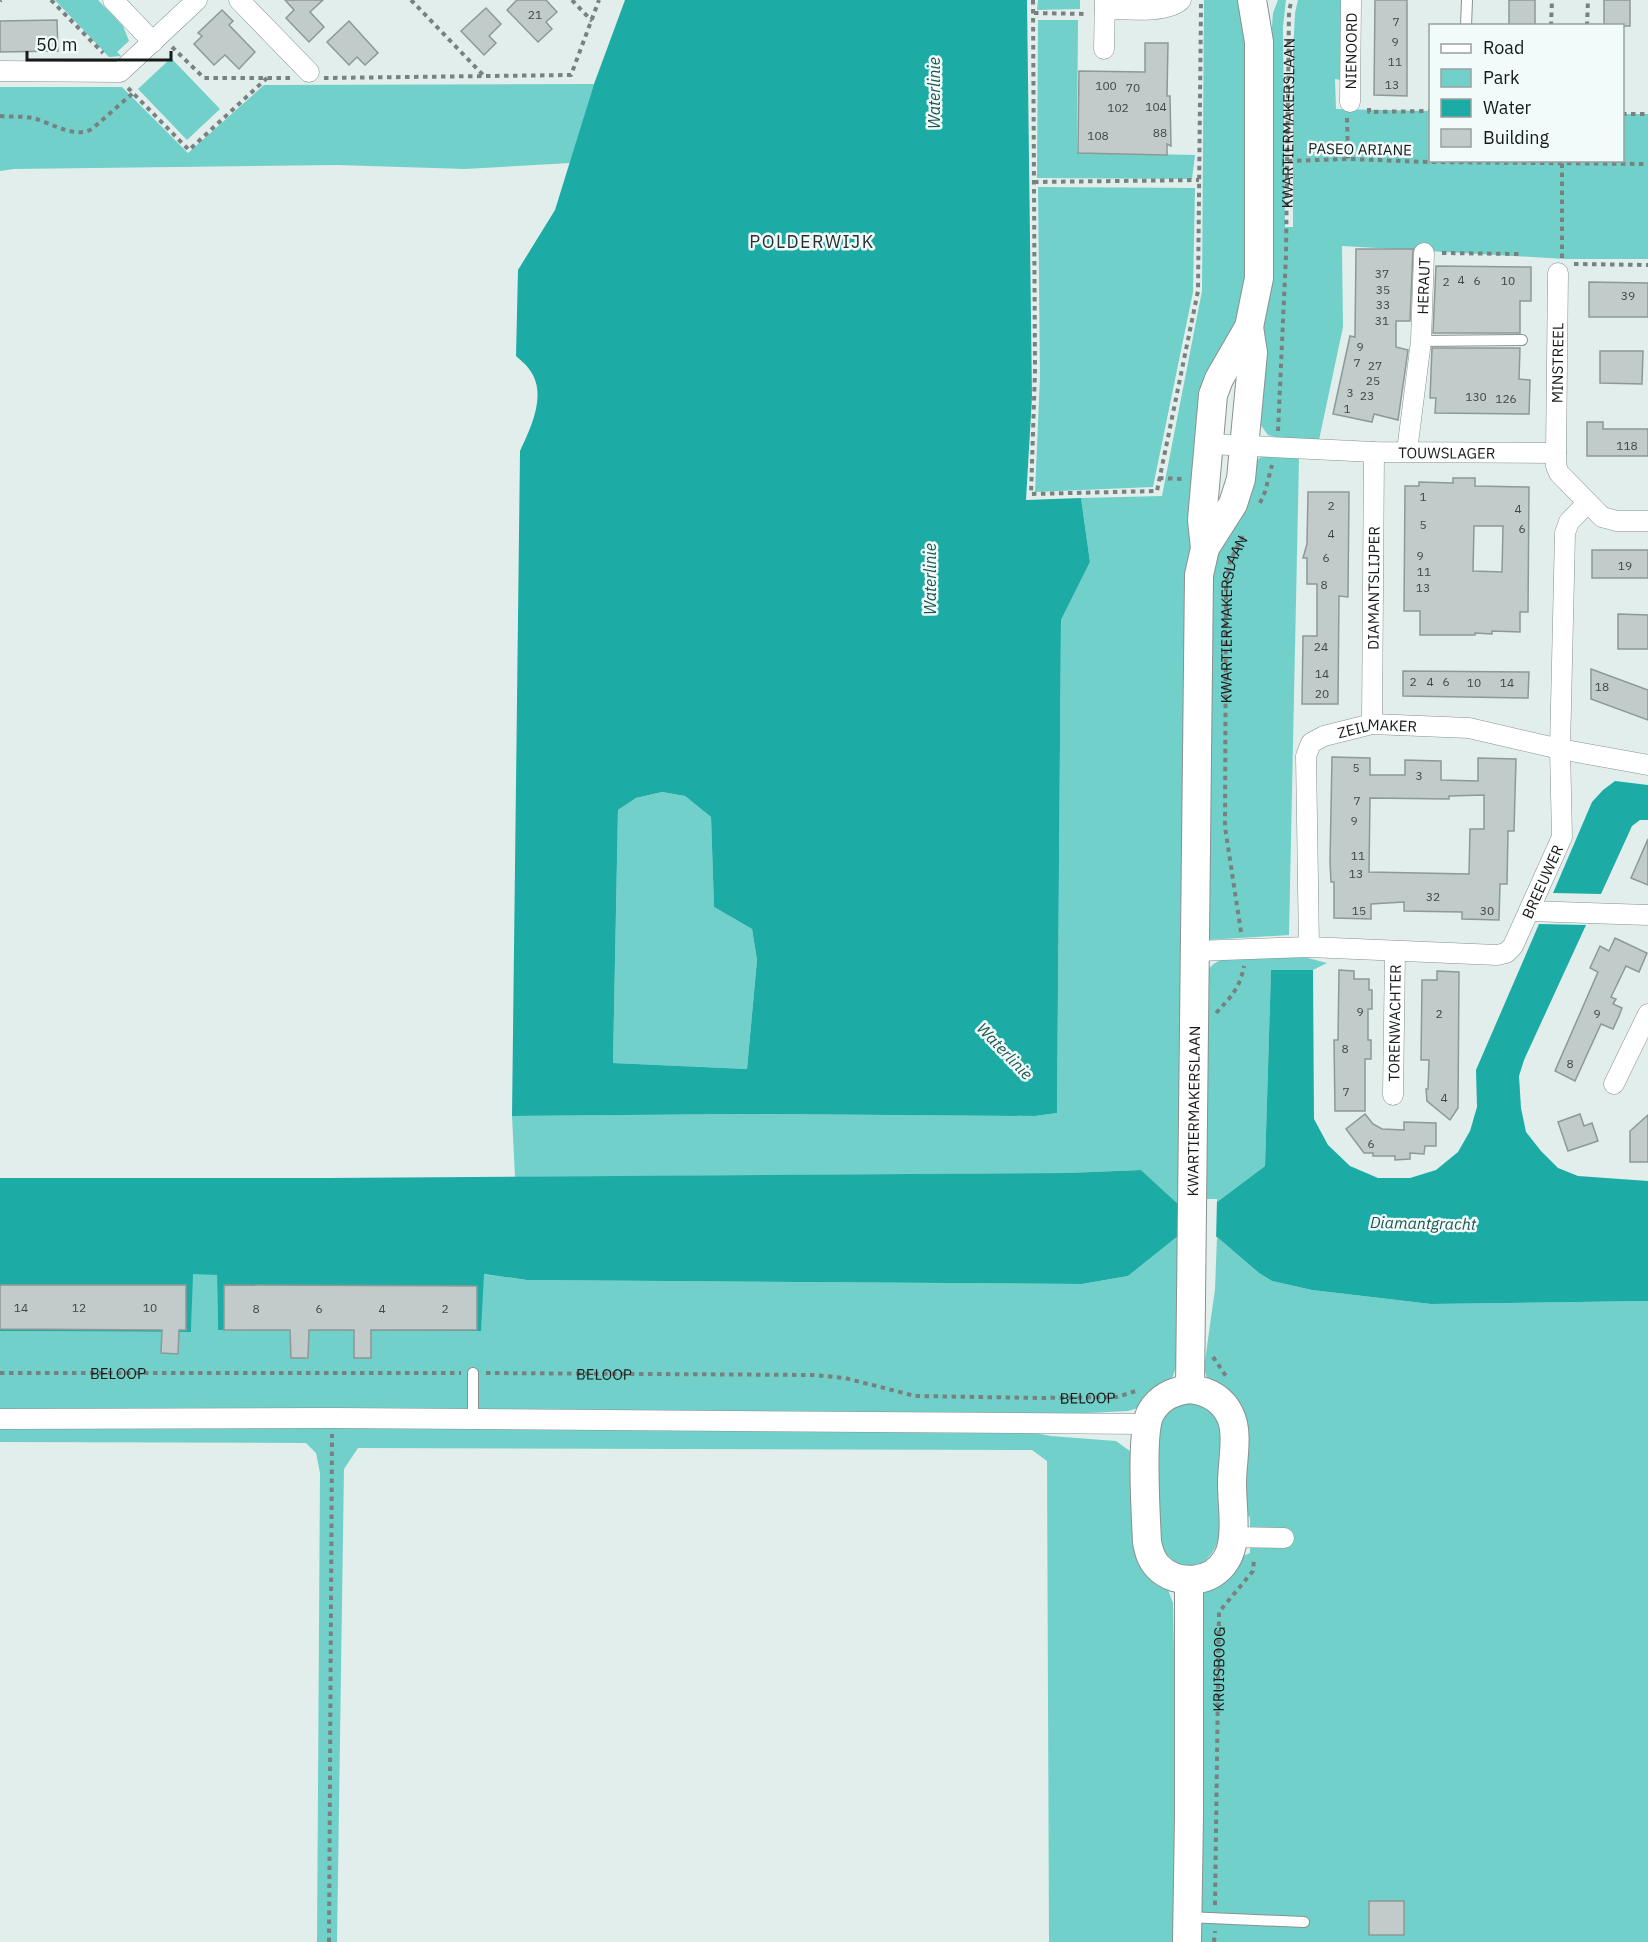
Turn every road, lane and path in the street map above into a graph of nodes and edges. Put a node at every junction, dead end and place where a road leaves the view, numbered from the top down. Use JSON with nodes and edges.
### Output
{"nodes":[{"id":1,"x":51,"y":0,"type":"edge"},
{"id":2,"x":113,"y":0,"type":"edge"},
{"id":3,"x":197,"y":0,"type":"edge"},
{"id":4,"x":239,"y":0,"type":"edge"},
{"id":5,"x":411,"y":0,"type":"edge"},
{"id":6,"x":572,"y":0,"type":"edge"},
{"id":7,"x":599,"y":0,"type":"edge"},
{"id":8,"x":1034,"y":0,"type":"edge"},
{"id":9,"x":1181,"y":0,"type":"edge"},
{"id":10,"x":1201,"y":0,"type":"edge"},
{"id":11,"x":1252,"y":0,"type":"edge"},
{"id":12,"x":1270,"y":0,"type":"edge"},
{"id":13,"x":1292,"y":0,"type":"edge"},
{"id":14,"x":1351,"y":0,"type":"edge"},
{"id":15,"x":1467,"y":0,"type":"edge"},
{"id":16,"x":1552,"y":0,"type":"edge"},
{"id":17,"x":1588,"y":0,"type":"edge"},
{"id":18,"x":1105,"y":8,"type":"edge"},
{"id":19,"x":1033,"y":13,"type":"junction"},
{"id":20,"x":592,"y":21,"type":"junction"},
{"id":21,"x":1466,"y":24,"type":"edge"},
{"id":22,"x":1551,"y":24,"type":"edge"},
{"id":23,"x":1587,"y":24,"type":"edge"},
{"id":24,"x":156,"y":38,"type":"junction"},
{"id":25,"x":1259,"y":42,"type":"junction"},
{"id":26,"x":1104,"y":49,"type":"dead end"},
{"id":27,"x":0,"y":71,"type":"edge"},
{"id":28,"x":120,"y":72,"type":"junction"},
{"id":29,"x":310,"y":76,"type":"junction"},
{"id":30,"x":483,"y":76,"type":"junction"},
{"id":31,"x":267,"y":78,"type":"junction"},
{"id":32,"x":133,"y":93,"type":"junction"},
{"id":33,"x":1359,"y":101,"type":"junction"},
{"id":34,"x":1429,"y":111,"type":"edge"},
{"id":35,"x":1624,"y":114,"type":"edge"},
{"id":36,"x":1648,"y":114,"type":"edge"},
{"id":37,"x":0,"y":116,"type":"edge"},
{"id":38,"x":1348,"y":159,"type":"junction"},
{"id":39,"x":1429,"y":160,"type":"edge"},
{"id":40,"x":1288,"y":161,"type":"junction"},
{"id":41,"x":1562,"y":162,"type":"edge"},
{"id":42,"x":1596,"y":162,"type":"edge"},
{"id":43,"x":1648,"y":164,"type":"edge"},
{"id":44,"x":1199,"y":180,"type":"junction"},
{"id":45,"x":1034,"y":183,"type":"junction"},
{"id":46,"x":1424,"y":253,"type":"joint"},
{"id":47,"x":1519,"y":254,"type":"dead end"},
{"id":48,"x":1648,"y":265,"type":"edge"},
{"id":49,"x":1560,"y":269,"type":"junction"},
{"id":50,"x":1249,"y":327,"type":"junction"},
{"id":51,"x":1522,"y":340,"type":"dead end"},
{"id":52,"x":1421,"y":341,"type":"junction"},
{"id":53,"x":1209,"y":444,"type":"junction"},
{"id":54,"x":1244,"y":445,"type":"junction"},
{"id":55,"x":1277,"y":447,"type":"junction"},
{"id":56,"x":1407,"y":451,"type":"junction"},
{"id":57,"x":1374,"y":452,"type":"junction"},
{"id":58,"x":1556,"y":453,"type":"junction"},
{"id":59,"x":1587,"y":503,"type":"junction"},
{"id":60,"x":1255,"y":512,"type":"dead end"},
{"id":61,"x":1648,"y":522,"type":"edge"},
{"id":62,"x":1245,"y":531,"type":"dead end"},
{"id":63,"x":1204,"y":548,"type":"junction"},
{"id":64,"x":1372,"y":724,"type":"junction"},
{"id":65,"x":1560,"y":749,"type":"junction"},
{"id":66,"x":1648,"y":765,"type":"edge"},
{"id":67,"x":1529,"y":910,"type":"junction"},
{"id":68,"x":1648,"y":915,"type":"edge"},
{"id":69,"x":1309,"y":947,"type":"junction"},
{"id":70,"x":1244,"y":949,"type":"junction"},
{"id":71,"x":1195,"y":951,"type":"junction"},
{"id":72,"x":1395,"y":952,"type":"junction"},
{"id":73,"x":1648,"y":1014,"type":"edge"},
{"id":74,"x":1213,"y":1016,"type":"dead end"},
{"id":75,"x":1614,"y":1084,"type":"dead end"},
{"id":76,"x":1393,"y":1095,"type":"dead end"},
{"id":77,"x":1213,"y":1357,"type":"dead end"},
{"id":78,"x":0,"y":1373,"type":"edge"},
{"id":79,"x":473,"y":1373,"type":"junction"},
{"id":80,"x":1228,"y":1379,"type":"dead end"},
{"id":81,"x":1190,"y":1389,"type":"junction"},
{"id":82,"x":1138,"y":1390,"type":"dead end"},
{"id":83,"x":333,"y":1418,"type":"junction"},
{"id":84,"x":0,"y":1419,"type":"edge"},
{"id":85,"x":473,"y":1419,"type":"junction"},
{"id":86,"x":1146,"y":1424,"type":"junction"},
{"id":87,"x":1245,"y":1537,"type":"junction"},
{"id":88,"x":1284,"y":1538,"type":"dead end"},
{"id":89,"x":1189,"y":1580,"type":"junction"},
{"id":90,"x":1216,"y":1864,"type":"dead end"},
{"id":91,"x":1304,"y":1922,"type":"dead end"},
{"id":92,"x":1187,"y":1930,"type":"edge"},
{"id":93,"x":329,"y":1942,"type":"edge"}],
"edges":[{"from":1,"to":28,"type":"path"},
{"from":2,"to":24,"type":"street"},
{"from":3,"to":24,"type":"street"},
{"from":4,"to":29,"type":"street"},
{"from":5,"to":30,"type":"path"},
{"from":6,"to":20,"type":"path"},
{"from":7,"to":20,"type":"path"},
{"from":8,"to":19,"type":"path"},
{"from":9,"to":18,"type":"street"},
{"from":10,"to":44,"type":"path"},
{"from":11,"to":25,"type":"main road","name":"KWARTIERMAKERSLAAN"},
{"from":12,"to":25,"type":"main road","name":"KWARTIERMAKERSLAAN"},
{"from":13,"to":40,"type":"path","name":"KWARTIERMAKERSLAAN"},
{"from":14,"to":33,"type":"street","name":"NIENOORD"},
{"from":15,"to":21,"type":"lane"},
{"from":16,"to":22,"type":"path"},
{"from":17,"to":23,"type":"path"},
{"from":18,"to":19,"type":"path"},
{"from":18,"to":26,"type":"street"},
{"from":19,"to":45,"type":"path"},
{"from":20,"to":30,"type":"path"},
{"from":24,"to":28,"type":"street"},
{"from":24,"to":31,"type":"path"},
{"from":25,"to":50,"type":"main road","name":"KWARTIERMAKERSLAAN"},
{"from":27,"to":28,"type":"street"},
{"from":28,"to":32,"type":"path"},
{"from":29,"to":30,"type":"path"},
{"from":29,"to":31,"type":"path"},
{"from":31,"to":32,"type":"path"},
{"from":32,"to":37,"type":"path"},
{"from":33,"to":34,"type":"path"},
{"from":33,"to":38,"type":"path"},
{"from":35,"to":36,"type":"path"},
{"from":38,"to":39,"type":"path","name":"PASEO ARIANE"},
{"from":38,"to":40,"type":"path","name":"PASEO ARIANE"},
{"from":40,"to":55,"type":"path","name":"KWARTIERMAKERSLAAN"},
{"from":41,"to":49,"type":"path"},
{"from":42,"to":43,"type":"path","name":"PASEO ARIANE"},
{"from":44,"to":45,"type":"path"},
{"from":44,"to":45,"type":"path"},
{"from":46,"to":47,"type":"path","name":"HERAUT"},
{"from":46,"to":52,"type":"street","name":"HERAUT"},
{"from":48,"to":49,"type":"path"},
{"from":49,"to":58,"type":"street","name":"MINSTREEL"},
{"from":50,"to":53,"type":"main road","name":"KWARTIERMAKERSLAAN"},
{"from":50,"to":54,"type":"main road","name":"KWARTIERMAKERSLAAN"},
{"from":51,"to":52,"type":"lane"},
{"from":52,"to":56,"type":"street","name":"HERAUT"},
{"from":53,"to":54,"type":"street","name":"TOUWSLAGER"},
{"from":53,"to":63,"type":"main road","name":"KWARTIERMAKERSLAAN"},
{"from":54,"to":55,"type":"street","name":"TOUWSLAGER"},
{"from":54,"to":63,"type":"main road","name":"KWARTIERMAKERSLAAN"},
{"from":55,"to":57,"type":"street","name":"TOUWSLAGER"},
{"from":55,"to":60,"type":"path","name":"KWARTIERMAKERSLAAN"},
{"from":56,"to":57,"type":"street","name":"TOUWSLAGER"},
{"from":56,"to":58,"type":"street","name":"TOUWSLAGER"},
{"from":57,"to":64,"type":"street","name":"DIAMANTSLIJPER"},
{"from":58,"to":59,"type":"street"},
{"from":59,"to":61,"type":"street"},
{"from":59,"to":65,"type":"street","name":"BREEUWER"},
{"from":62,"to":70,"type":"path","name":"KWARTIERMAKERSLAAN"},
{"from":63,"to":71,"type":"main road","name":"KWARTIERMAKERSLAAN"},
{"from":64,"to":65,"type":"street","name":"ZEILMAKER"},
{"from":64,"to":69,"type":"street","name":"ZEILMAKER"},
{"from":65,"to":66,"type":"street","name":"ZEILMAKER"},
{"from":65,"to":67,"type":"street","name":"BREEUWER"},
{"from":67,"to":68,"type":"street"},
{"from":67,"to":72,"type":"street","name":"BREEUWER"},
{"from":69,"to":70,"type":"street","name":"BREEUWER"},
{"from":69,"to":72,"type":"street","name":"BREEUWER"},
{"from":70,"to":71,"type":"street","name":"BREEUWER"},
{"from":70,"to":74,"type":"path","name":"KWARTIERMAKERSLAAN"},
{"from":71,"to":81,"type":"main road","name":"KWARTIERMAKERSLAAN"},
{"from":72,"to":76,"type":"street","name":"TORENWACHTER"},
{"from":73,"to":75,"type":"street"},
{"from":77,"to":80,"type":"path"},
{"from":78,"to":79,"type":"path","name":"BELOOP"},
{"from":79,"to":82,"type":"path","name":"BELOOP"},
{"from":79,"to":85,"type":"lane"},
{"from":81,"to":86,"type":"main road"},
{"from":81,"to":87,"type":"main road"},
{"from":83,"to":84,"type":"street","name":"BELOOP"},
{"from":83,"to":85,"type":"street","name":"BELOOP"},
{"from":83,"to":93,"type":"path"},
{"from":85,"to":86,"type":"street","name":"BELOOP"},
{"from":86,"to":89,"type":"main road"},
{"from":87,"to":88,"type":"street"},
{"from":87,"to":89,"type":"main road"},
{"from":87,"to":90,"type":"path","name":"KRUISBOOG"},
{"from":89,"to":92,"type":"main road","name":"KRUISBOOG"},
{"from":91,"to":92,"type":"lane"}]}
